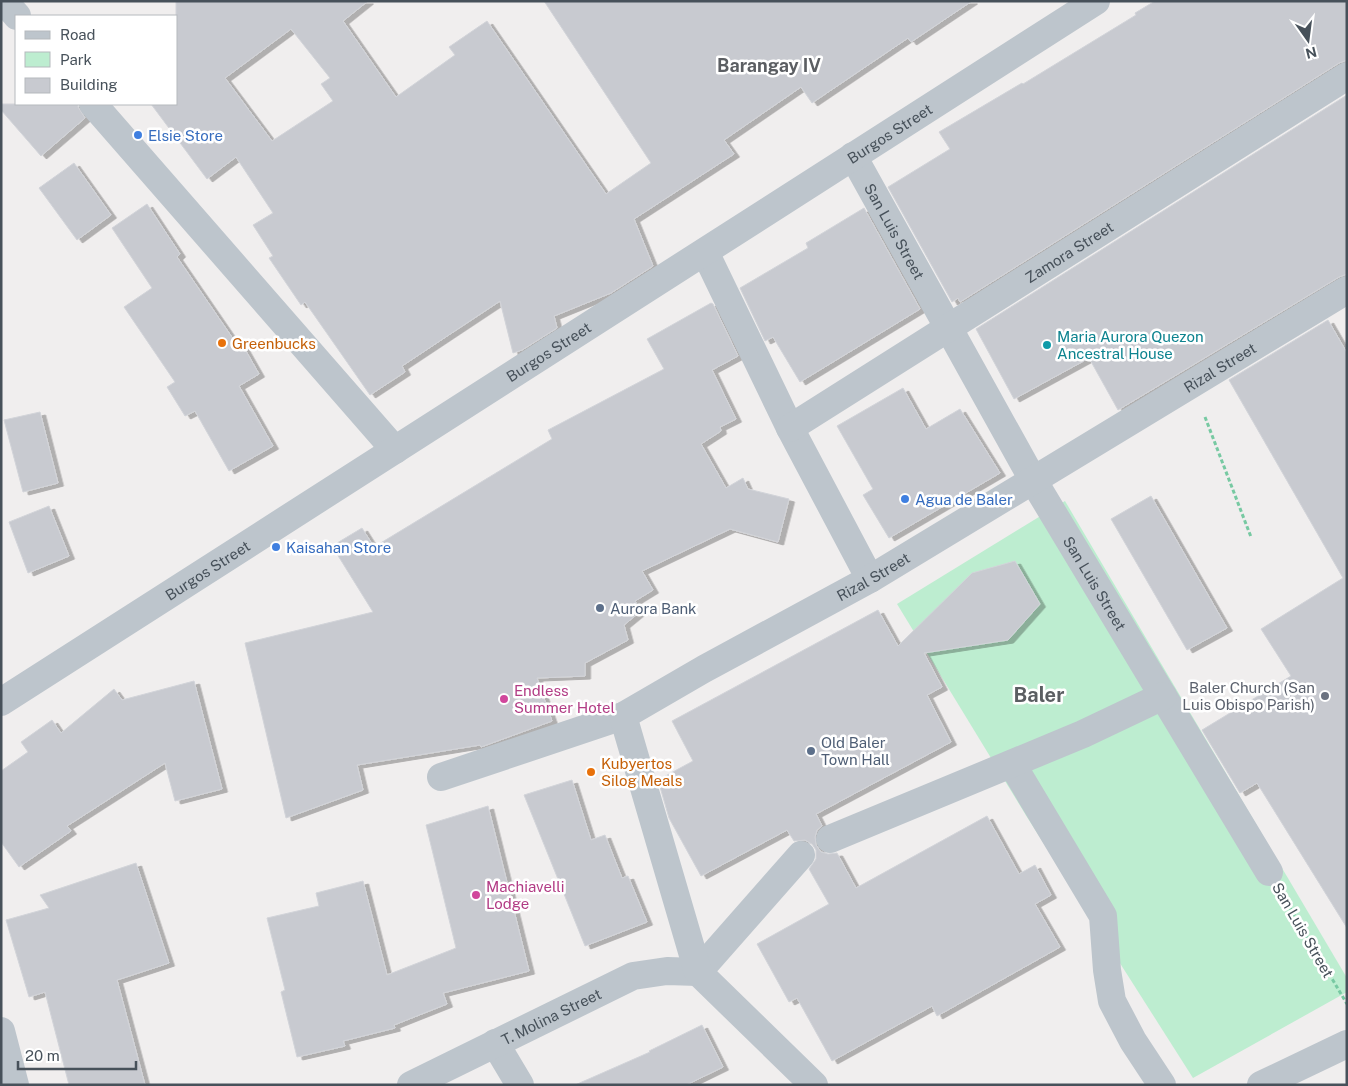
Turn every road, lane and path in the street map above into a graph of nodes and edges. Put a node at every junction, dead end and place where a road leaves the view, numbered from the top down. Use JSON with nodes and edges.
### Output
{"nodes":[{"id":1,"x":4,"y":1,"type":"edge"},
{"id":2,"x":1096,"y":1,"type":"edge"},
{"id":3,"x":16,"y":15,"type":"edge"},
{"id":4,"x":1347,"y":76,"type":"edge"},
{"id":5,"x":94,"y":105,"type":"edge"},
{"id":6,"x":854,"y":156,"type":"junction"},
{"id":7,"x":705,"y":252,"type":"junction"},
{"id":8,"x":1347,"y":290,"type":"edge"},
{"id":9,"x":948,"y":328,"type":"junction"},
{"id":10,"x":1192,"y":384,"type":"junction"},
{"id":11,"x":790,"y":428,"type":"junction"},
{"id":12,"x":395,"y":450,"type":"junction"},
{"id":13,"x":1033,"y":480,"type":"junction"},
{"id":14,"x":1251,"y":537,"type":"dead end"},
{"id":15,"x":870,"y":579,"type":"junction"},
{"id":16,"x":1163,"y":696,"type":"junction"},
{"id":17,"x":1,"y":702,"type":"edge"},
{"id":18,"x":623,"y":716,"type":"junction"},
{"id":19,"x":1012,"y":764,"type":"junction"},
{"id":20,"x":441,"y":777,"type":"dead end"},
{"id":21,"x":830,"y":839,"type":"dead end"},
{"id":22,"x":802,"y":855,"type":"dead end"},
{"id":23,"x":1269,"y":872,"type":"joint"},
{"id":24,"x":698,"y":972,"type":"junction"},
{"id":25,"x":1347,"y":1004,"type":"edge"},
{"id":26,"x":1,"y":1031,"type":"edge"},
{"id":27,"x":495,"y":1043,"type":"junction"},
{"id":28,"x":1347,"y":1044,"type":"edge"},
{"id":29,"x":15,"y":1085,"type":"edge"},
{"id":30,"x":411,"y":1085,"type":"edge"},
{"id":31,"x":520,"y":1085,"type":"edge"},
{"id":32,"x":814,"y":1085,"type":"edge"},
{"id":33,"x":1162,"y":1085,"type":"edge"},
{"id":34,"x":1262,"y":1085,"type":"edge"}],
"edges":[{"from":1,"to":3,"type":"street"},
{"from":2,"to":6,"type":"street","name":"Burgos Street"},
{"from":4,"to":9,"type":"street","name":"Zamora Street"},
{"from":5,"to":12,"type":"street"},
{"from":6,"to":7,"type":"street","name":"Burgos Street"},
{"from":6,"to":9,"type":"street","name":"San Luis Street"},
{"from":7,"to":11,"type":"street"},
{"from":7,"to":12,"type":"street","name":"Burgos Street"},
{"from":8,"to":10,"type":"street","name":"Rizal Street"},
{"from":9,"to":11,"type":"street","name":"Zamora Street"},
{"from":9,"to":13,"type":"street","name":"San Luis Street"},
{"from":10,"to":13,"type":"street","name":"Rizal Street"},
{"from":10,"to":14,"type":"path"},
{"from":11,"to":15,"type":"street"},
{"from":12,"to":17,"type":"street","name":"Burgos Street"},
{"from":13,"to":15,"type":"street","name":"Rizal Street"},
{"from":13,"to":16,"type":"street","name":"San Luis Street"},
{"from":15,"to":18,"type":"street","name":"Rizal Street"},
{"from":16,"to":19,"type":"street"},
{"from":16,"to":23,"type":"street","name":"San Luis Street"},
{"from":18,"to":20,"type":"street","name":"Rizal Street"},
{"from":18,"to":24,"type":"street"},
{"from":19,"to":21,"type":"street"},
{"from":19,"to":33,"type":"street"},
{"from":22,"to":24,"type":"street"},
{"from":23,"to":25,"type":"path","name":"San Luis Street"},
{"from":24,"to":27,"type":"street","name":"T. Molina Street"},
{"from":24,"to":32,"type":"street"},
{"from":26,"to":29,"type":"street"},
{"from":27,"to":30,"type":"street","name":"T. Molina Street"},
{"from":27,"to":31,"type":"street"},
{"from":28,"to":34,"type":"street"}]}
